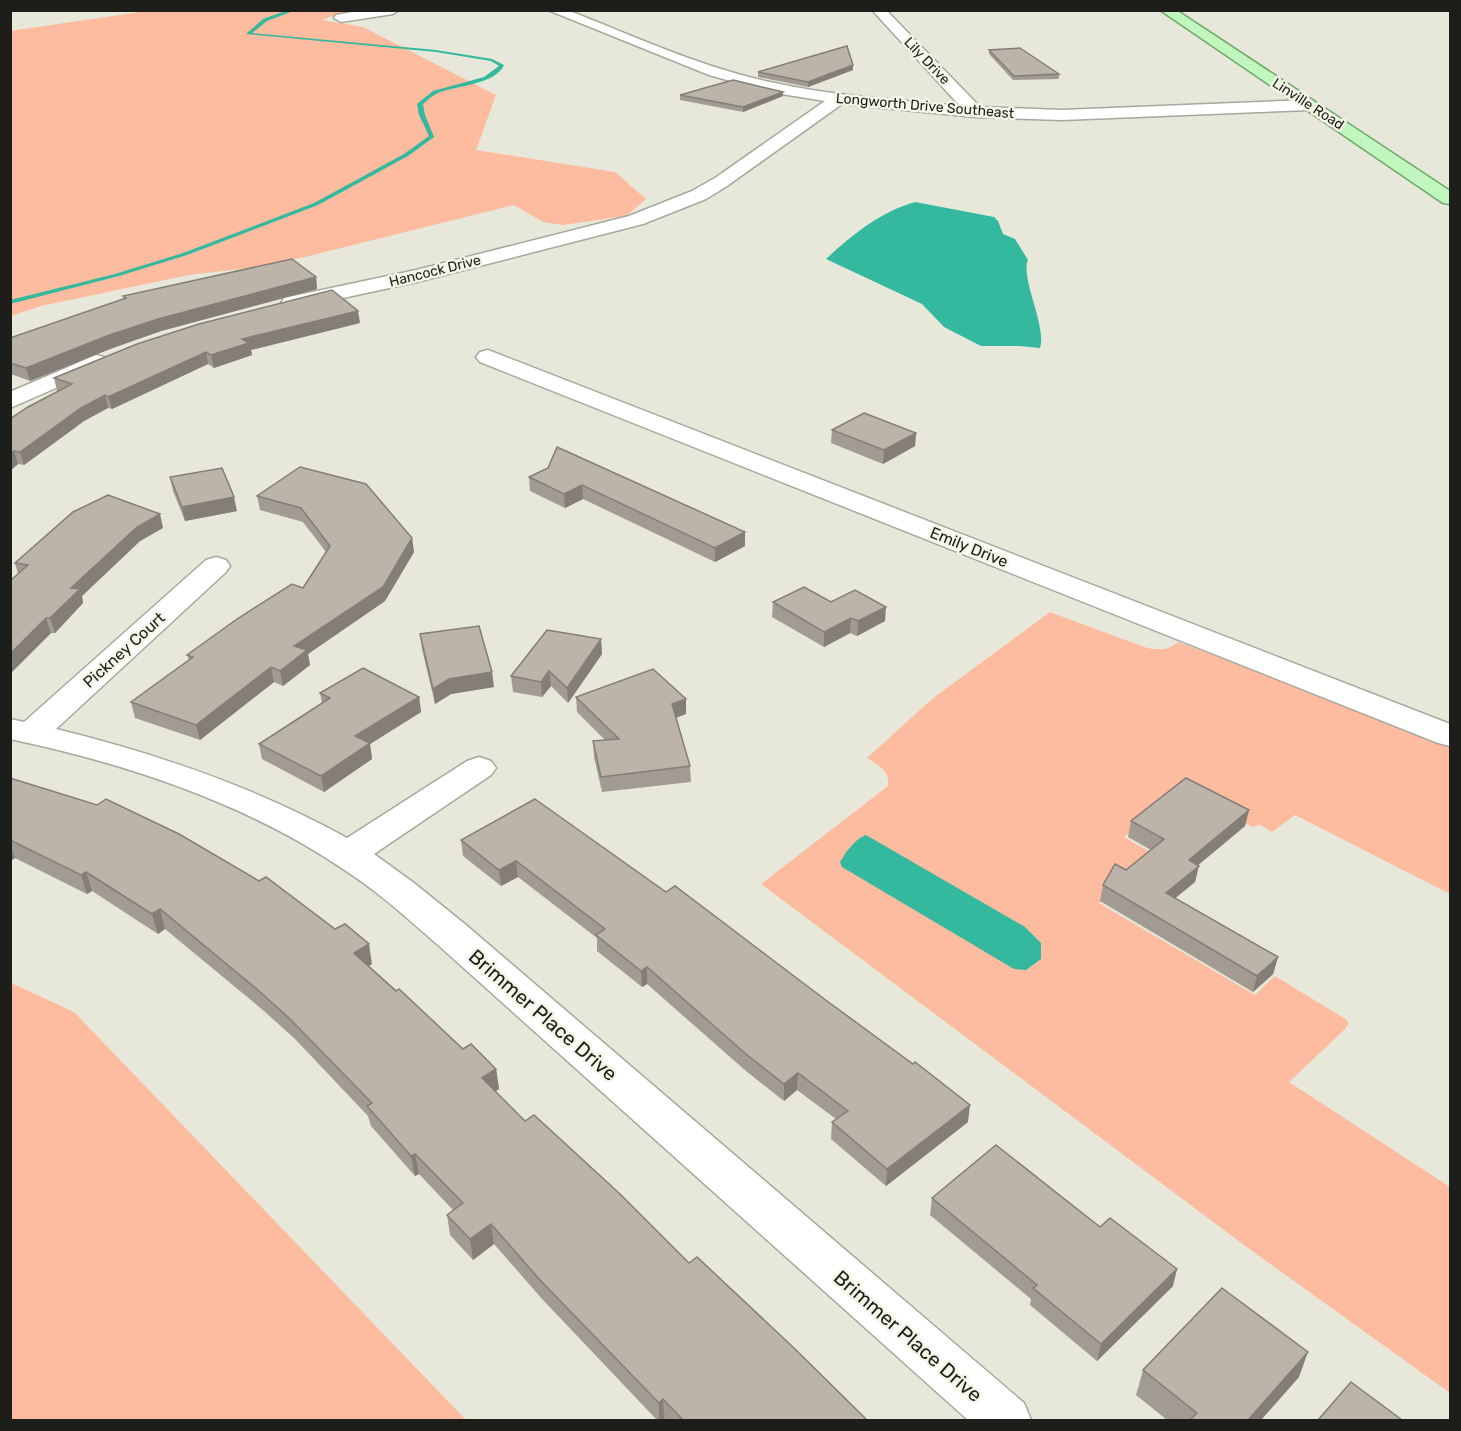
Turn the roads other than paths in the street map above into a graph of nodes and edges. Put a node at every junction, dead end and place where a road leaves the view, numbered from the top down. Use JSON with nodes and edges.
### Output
{"nodes":[{"id":1,"x":393,"y":10,"type":"edge"},
{"id":2,"x":554,"y":10,"type":"edge"},
{"id":3,"x":878,"y":10,"type":"edge"},
{"id":4,"x":1166,"y":10,"type":"edge"},
{"id":5,"x":341,"y":18,"type":"dead end"},
{"id":6,"x":839,"y":99,"type":"junction"},
{"id":7,"x":1310,"y":105,"type":"junction"},
{"id":8,"x":975,"y":112,"type":"junction"},
{"id":9,"x":1450,"y":199,"type":"edge"},
{"id":10,"x":276,"y":307,"type":"edge"},
{"id":11,"x":116,"y":354,"type":"edge"},
{"id":12,"x":488,"y":357,"type":"dead end"},
{"id":13,"x":10,"y":401,"type":"edge"},
{"id":14,"x":216,"y":566,"type":"dead end"},
{"id":15,"x":21,"y":731,"type":"edge"},
{"id":16,"x":1450,"y":736,"type":"edge"},
{"id":17,"x":478,"y":768,"type":"dead end"},
{"id":18,"x":347,"y":855,"type":"junction"},
{"id":19,"x":1005,"y":1420,"type":"edge"}],
"edges":[{"from":1,"to":5,"type":"street"},
{"from":2,"to":6,"type":"street","name":"Longworth Drive Southeast"},
{"from":3,"to":8,"type":"street","name":"Lily Drive"},
{"from":4,"to":7,"type":"main road","name":"Linville Road"},
{"from":6,"to":8,"type":"street","name":"Longworth Drive Southeast"},
{"from":6,"to":10,"type":"street","name":"Hancock Drive"},
{"from":7,"to":8,"type":"street","name":"Longworth Drive Southeast"},
{"from":7,"to":9,"type":"main road","name":"Linville Road"},
{"from":11,"to":13,"type":"street"},
{"from":12,"to":16,"type":"street","name":"Emily Drive"},
{"from":14,"to":15,"type":"street","name":"Pickney Court"},
{"from":15,"to":18,"type":"street","name":"Brimmer Place Drive"},
{"from":17,"to":18,"type":"street"},
{"from":18,"to":19,"type":"street","name":"Brimmer Place Drive"}]}
